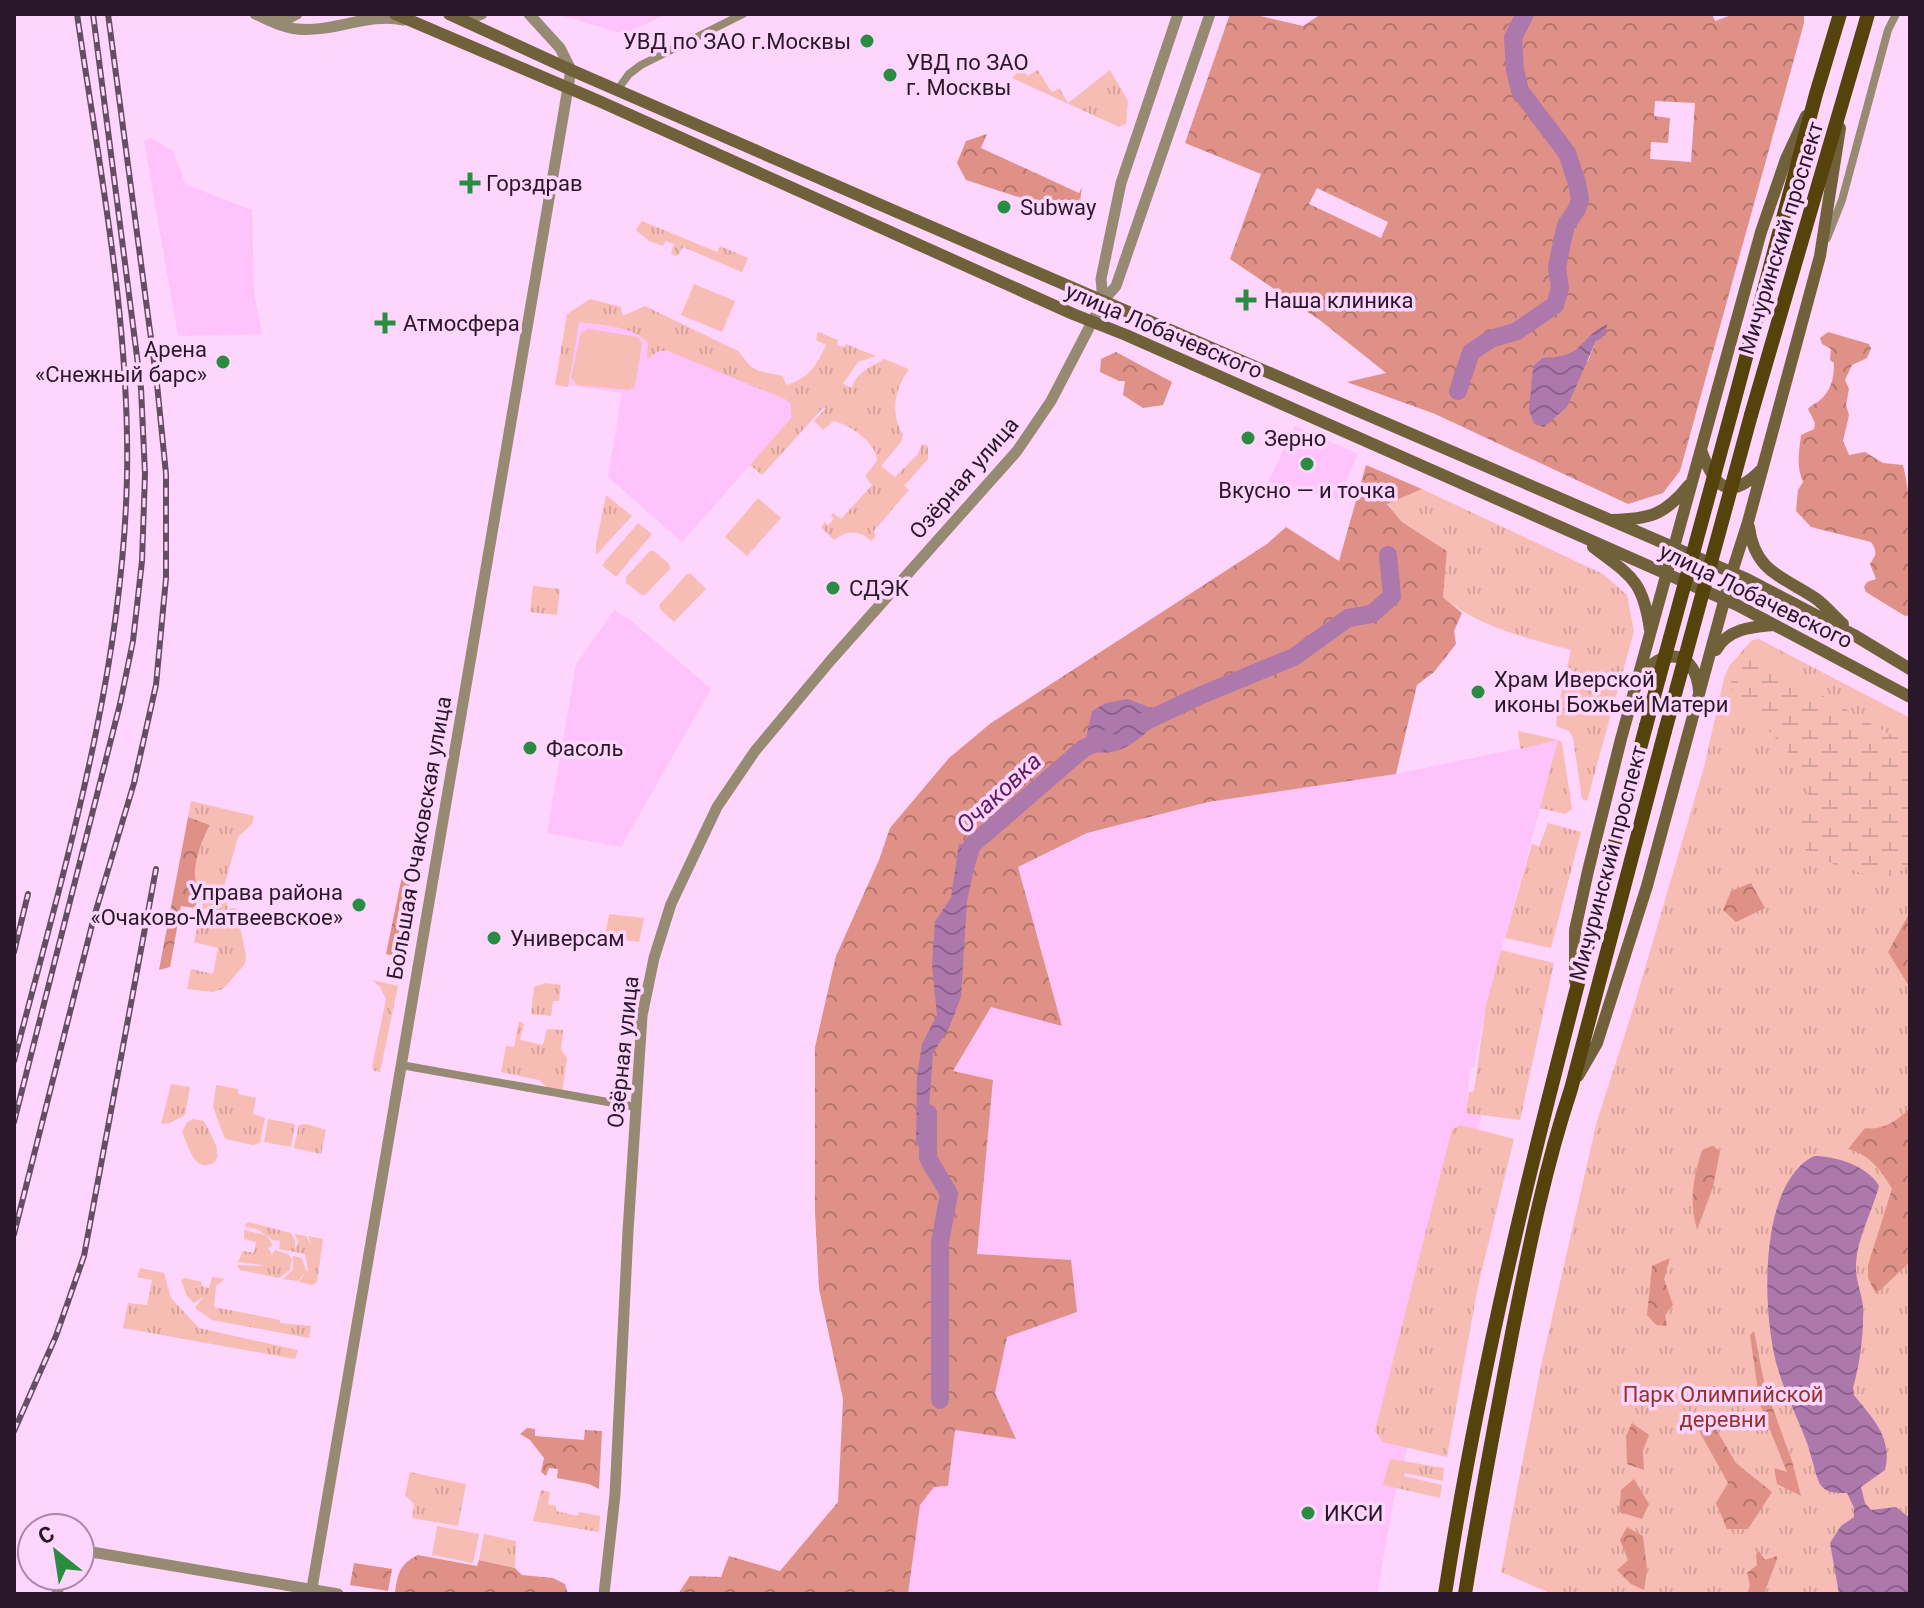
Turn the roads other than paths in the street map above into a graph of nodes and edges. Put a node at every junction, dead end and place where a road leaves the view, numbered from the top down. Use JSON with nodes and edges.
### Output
{"nodes":[{"id":1,"x":255,"y":14,"type":"edge"},
{"id":2,"x":297,"y":14,"type":"edge"},
{"id":3,"x":395,"y":14,"type":"edge"},
{"id":4,"x":482,"y":14,"type":"edge"},
{"id":5,"x":529,"y":14,"type":"edge"},
{"id":6,"x":743,"y":14,"type":"edge"},
{"id":7,"x":1178,"y":14,"type":"edge"},
{"id":8,"x":1210,"y":14,"type":"edge"},
{"id":9,"x":1840,"y":14,"type":"edge"},
{"id":10,"x":1868,"y":14,"type":"edge"},
{"id":11,"x":1896,"y":14,"type":"edge"},
{"id":12,"x":454,"y":16,"type":"edge"},
{"id":13,"x":270,"y":21,"type":"junction"},
{"id":14,"x":416,"y":23,"type":"junction"},
{"id":15,"x":571,"y":70,"type":"junction"},
{"id":16,"x":566,"y":88,"type":"junction"},
{"id":17,"x":618,"y":89,"type":"junction"},
{"id":18,"x":1816,"y":94,"type":"junction"},
{"id":19,"x":1841,"y":112,"type":"junction"},
{"id":20,"x":1820,"y":256,"type":"junction"},
{"id":21,"x":1103,"y":301,"type":"junction"},
{"id":22,"x":1094,"y":323,"type":"junction"},
{"id":23,"x":1701,"y":450,"type":"junction"},
{"id":24,"x":1761,"y":470,"type":"junction"},
{"id":25,"x":1694,"y":480,"type":"junction"},
{"id":26,"x":1606,"y":520,"type":"junction"},
{"id":27,"x":1748,"y":522,"type":"junction"},
{"id":28,"x":1578,"y":535,"type":"junction"},
{"id":29,"x":1674,"y":548,"type":"junction"},
{"id":30,"x":1732,"y":572,"type":"junction"},
{"id":31,"x":1667,"y":574,"type":"junction"},
{"id":32,"x":1725,"y":600,"type":"junction"},
{"id":33,"x":1774,"y":625,"type":"junction"},
{"id":34,"x":1854,"y":635,"type":"junction"},
{"id":35,"x":1650,"y":636,"type":"junction"},
{"id":36,"x":1910,"y":669,"type":"edge"},
{"id":37,"x":1706,"y":671,"type":"junction"},
{"id":38,"x":1640,"y":677,"type":"junction"},
{"id":39,"x":1700,"y":694,"type":"junction"},
{"id":40,"x":1910,"y":697,"type":"edge"},
{"id":41,"x":1575,"y":996,"type":"junction"},
{"id":42,"x":401,"y":1065,"type":"junction"},
{"id":43,"x":1571,"y":1089,"type":"junction"},
{"id":44,"x":636,"y":1107,"type":"junction"},
{"id":45,"x":96,"y":1553,"type":"edge"},
{"id":46,"x":311,"y":1592,"type":"edge"},
{"id":47,"x":338,"y":1594,"type":"edge"},
{"id":48,"x":604,"y":1594,"type":"edge"},
{"id":49,"x":1445,"y":1594,"type":"edge"},
{"id":50,"x":1465,"y":1594,"type":"edge"}],
"edges":[{"from":1,"to":13,"type":"street"},
{"from":2,"to":13,"type":"street"},
{"from":3,"to":14,"type":"main road","name":"улица Лобачевского"},
{"from":4,"to":12,"type":"street"},
{"from":5,"to":15,"type":"street"},
{"from":6,"to":17,"type":"street"},
{"from":7,"to":21,"type":"street"},
{"from":8,"to":21,"type":"street"},
{"from":9,"to":18,"type":"main road","name":"Мичуринский проспект"},
{"from":10,"to":19,"type":"main road","name":"Мичуринский проспект"},
{"from":11,"to":20,"type":"street"},
{"from":12,"to":15,"type":"main road","name":"улица Лобачевского"},
{"from":13,"to":14,"type":"street"},
{"from":14,"to":16,"type":"main road","name":"улица Лобачевского"},
{"from":15,"to":16,"type":"street","name":"Большая Очаковская улица"},
{"from":15,"to":17,"type":"main road","name":"улица Лобачевского"},
{"from":16,"to":22,"type":"main road","name":"улица Лобачевского"},
{"from":16,"to":42,"type":"street","name":"Большая Очаковская улица"},
{"from":17,"to":21,"type":"main road","name":"улица Лобачевского"},
{"from":18,"to":23,"type":"main road"},
{"from":18,"to":41,"type":"main road","name":"Мичуринский проспект","bridge":true},
{"from":19,"to":20,"type":"main road"},
{"from":19,"to":43,"type":"main road","name":"Мичуринский проспект","bridge":true},
{"from":20,"to":24,"type":"main road"},
{"from":21,"to":22,"type":"street","name":"Озёрная улица"},
{"from":21,"to":26,"type":"main road","name":"улица Лобачевского"},
{"from":22,"to":28,"type":"main road","name":"улица Лобачевского"},
{"from":22,"to":44,"type":"street","name":"Озёрная улица"},
{"from":23,"to":24,"type":"main road"},
{"from":23,"to":25,"type":"main road"},
{"from":24,"to":27,"type":"main road"},
{"from":25,"to":26,"type":"main road"},
{"from":25,"to":29,"type":"main road"},
{"from":26,"to":29,"type":"main road","name":"улица Лобачевского"},
{"from":27,"to":30,"type":"main road"},
{"from":27,"to":34,"type":"main road"},
{"from":28,"to":31,"type":"main road","name":"улица Лобачевского"},
{"from":28,"to":35,"type":"main road"},
{"from":29,"to":30,"type":"main road","name":"улица Лобачевского"},
{"from":29,"to":31,"type":"main road"},
{"from":30,"to":32,"type":"main road"},
{"from":30,"to":34,"type":"main road","name":"улица Лобачевского"},
{"from":31,"to":32,"type":"main road","name":"улица Лобачевского"},
{"from":31,"to":35,"type":"main road"},
{"from":32,"to":33,"type":"main road","name":"улица Лобачевского"},
{"from":32,"to":37,"type":"main road"},
{"from":33,"to":37,"type":"main road"},
{"from":33,"to":40,"type":"main road","name":"улица Лобачевского"},
{"from":34,"to":36,"type":"main road","name":"улица Лобачевского"},
{"from":35,"to":38,"type":"main road"},
{"from":37,"to":39,"type":"main road"},
{"from":38,"to":39,"type":"main road"},
{"from":38,"to":41,"type":"main road"},
{"from":39,"to":43,"type":"main road"},
{"from":41,"to":49,"type":"main road","name":"Мичуринский проспект"},
{"from":42,"to":44,"type":"street"},
{"from":42,"to":46,"type":"street","name":"Большая Очаковская улица"},
{"from":43,"to":50,"type":"main road","name":"Мичуринский проспект"},
{"from":44,"to":48,"type":"street","name":"Озёрная улица"},
{"from":45,"to":46,"type":"street"},
{"from":46,"to":47,"type":"street"}]}
